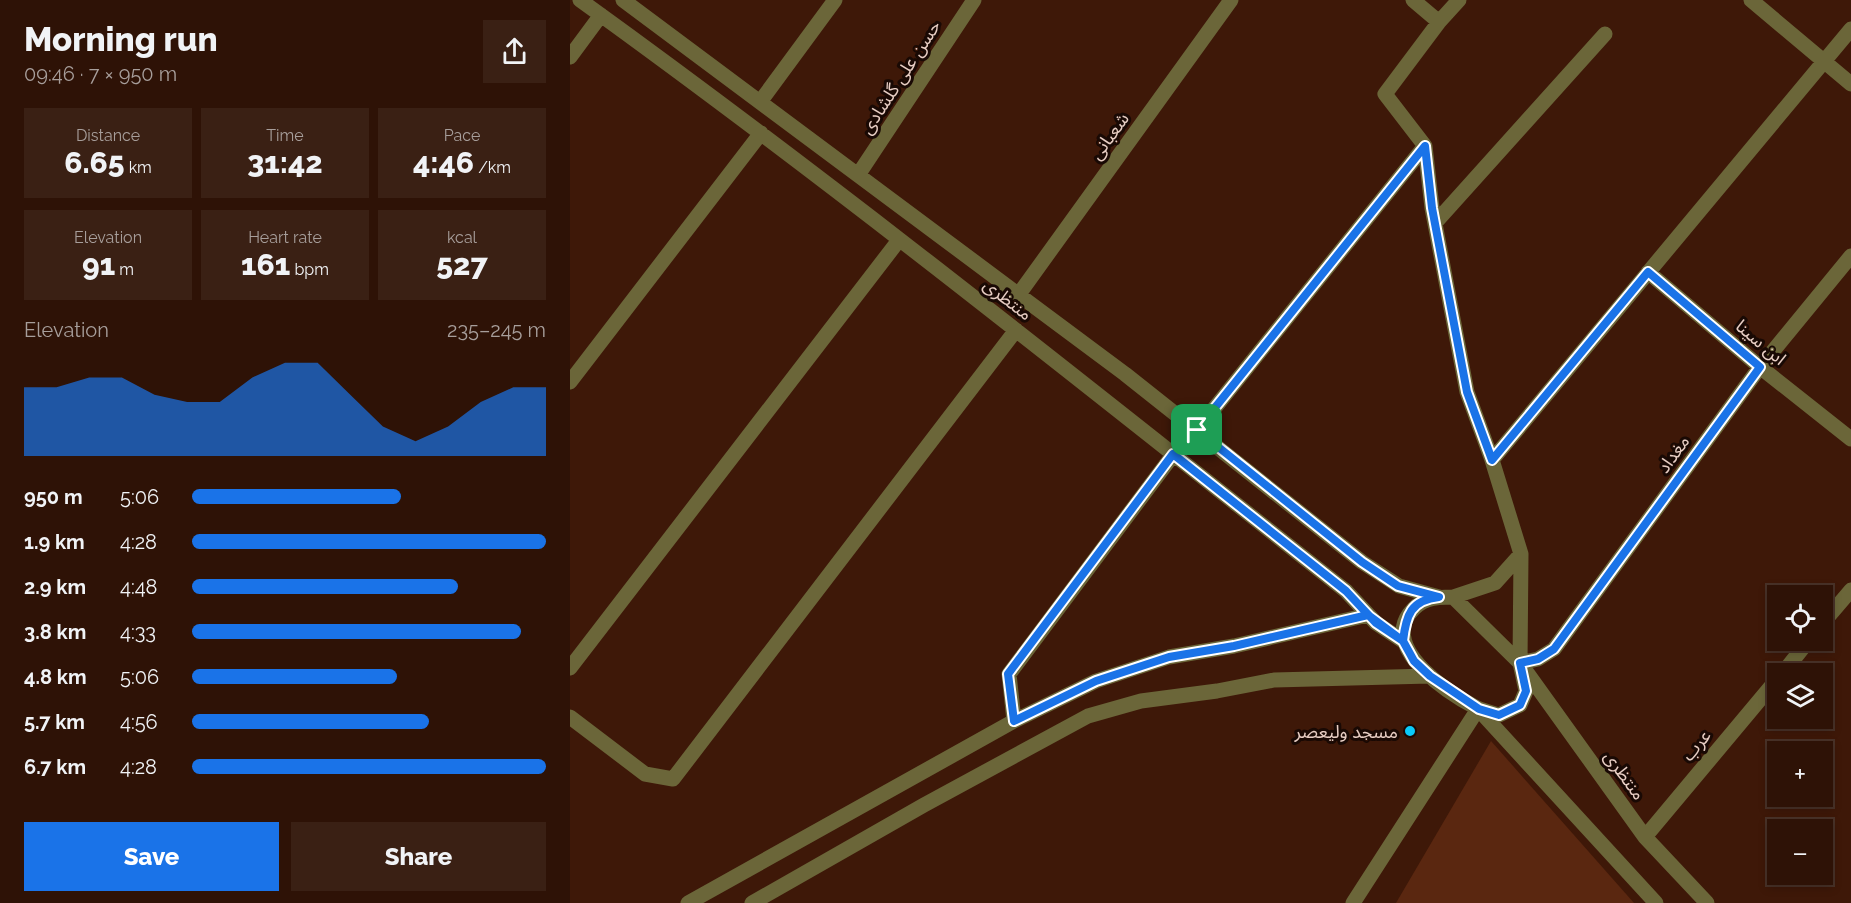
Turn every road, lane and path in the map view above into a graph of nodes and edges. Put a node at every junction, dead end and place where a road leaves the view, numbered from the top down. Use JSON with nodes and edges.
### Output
{"nodes":[{"id":1,"x":580,"y":0,"type":"edge"},
{"id":2,"x":835,"y":0,"type":"edge"},
{"id":3,"x":974,"y":0,"type":"edge"},
{"id":4,"x":1231,"y":0,"type":"edge"},
{"id":5,"x":1413,"y":0,"type":"edge"},
{"id":6,"x":1459,"y":0,"type":"edge"},
{"id":7,"x":1751,"y":0,"type":"edge"},
{"id":8,"x":630,"y":2,"type":"edge"},
{"id":9,"x":601,"y":15,"type":"junction"},
{"id":10,"x":1439,"y":22,"type":"junction"},
{"id":11,"x":1851,"y":29,"type":"edge"},
{"id":12,"x":1605,"y":34,"type":"dead end"},
{"id":13,"x":570,"y":57,"type":"edge"},
{"id":14,"x":1823,"y":61,"type":"junction"},
{"id":15,"x":1851,"y":84,"type":"edge"},
{"id":16,"x":760,"y":102,"type":"junction"},
{"id":17,"x":761,"y":133,"type":"junction"},
{"id":18,"x":1425,"y":146,"type":"junction"},
{"id":19,"x":858,"y":175,"type":"junction"},
{"id":20,"x":1435,"y":223,"type":"junction"},
{"id":21,"x":899,"y":240,"type":"junction"},
{"id":22,"x":1851,"y":256,"type":"edge"},
{"id":23,"x":1648,"y":272,"type":"junction"},
{"id":24,"x":1018,"y":294,"type":"junction"},
{"id":25,"x":1016,"y":330,"type":"junction"},
{"id":26,"x":1760,"y":367,"type":"junction"},
{"id":27,"x":570,"y":382,"type":"edge"},
{"id":28,"x":1197,"y":430,"type":"junction"},
{"id":29,"x":1851,"y":440,"type":"edge"},
{"id":30,"x":1173,"y":454,"type":"junction"},
{"id":31,"x":1492,"y":460,"type":"junction"},
{"id":32,"x":1521,"y":554,"type":"junction"},
{"id":33,"x":1851,"y":590,"type":"edge"},
{"id":34,"x":1446,"y":597,"type":"junction"},
{"id":35,"x":1833,"y":611,"type":"edge"},
{"id":36,"x":1368,"y":615,"type":"junction"},
{"id":37,"x":1403,"y":641,"type":"junction"},
{"id":38,"x":1800,"y":651,"type":"edge"},
{"id":39,"x":1520,"y":663,"type":"junction"},
{"id":40,"x":1791,"y":663,"type":"edge"},
{"id":41,"x":570,"y":668,"type":"edge"},
{"id":42,"x":1430,"y":676,"type":"junction"},
{"id":43,"x":1767,"y":691,"type":"edge"},
{"id":44,"x":1479,"y":709,"type":"junction"},
{"id":45,"x":570,"y":717,"type":"edge"},
{"id":46,"x":1014,"y":721,"type":"junction"},
{"id":47,"x":1645,"y":837,"type":"junction"},
{"id":48,"x":688,"y":903,"type":"edge"},
{"id":49,"x":752,"y":903,"type":"edge"},
{"id":50,"x":1353,"y":903,"type":"edge"},
{"id":51,"x":1656,"y":903,"type":"edge"},
{"id":52,"x":1707,"y":903,"type":"edge"}],
"edges":[{"from":1,"to":9,"type":"street","name":"منتظری"},
{"from":2,"to":16,"type":"street"},
{"from":3,"to":19,"type":"street","name":"حسن علی گلشادی"},
{"from":4,"to":24,"type":"street","name":"شعبانی"},
{"from":5,"to":10,"type":"street"},
{"from":6,"to":10,"type":"street"},
{"from":7,"to":14,"type":"street"},
{"from":8,"to":16,"type":"street","name":"منتظری"},
{"from":9,"to":13,"type":"street"},
{"from":9,"to":17,"type":"street","name":"منتظری"},
{"from":10,"to":18,"type":"street"},
{"from":11,"to":14,"type":"street"},
{"from":12,"to":20,"type":"street"},
{"from":14,"to":15,"type":"street"},
{"from":14,"to":23,"type":"street"},
{"from":16,"to":19,"type":"street","name":"منتظری"},
{"from":17,"to":21,"type":"street","name":"منتظری"},
{"from":17,"to":27,"type":"street"},
{"from":18,"to":20,"type":"street"},
{"from":18,"to":28,"type":"street"},
{"from":19,"to":24,"type":"street","name":"منتظری"},
{"from":20,"to":31,"type":"street"},
{"from":21,"to":25,"type":"street","name":"منتظری"},
{"from":21,"to":41,"type":"street"},
{"from":22,"to":26,"type":"street","name":"مغداد"},
{"from":23,"to":26,"type":"street","name":"ابن سینا"},
{"from":23,"to":31,"type":"street"},
{"from":24,"to":28,"type":"street","name":"منتظری"},
{"from":25,"to":30,"type":"street","name":"منتظری"},
{"from":25,"to":45,"type":"street"},
{"from":26,"to":29,"type":"street","name":"ابن سینا"},
{"from":26,"to":39,"type":"street","name":"مغداد"},
{"from":28,"to":34,"type":"street","name":"منتظری"},
{"from":30,"to":36,"type":"street","name":"منتظری"},
{"from":30,"to":46,"type":"street"},
{"from":31,"to":32,"type":"street"},
{"from":32,"to":34,"type":"street"},
{"from":32,"to":39,"type":"street"},
{"from":33,"to":35,"type":"street"},
{"from":34,"to":37,"type":"street"},
{"from":34,"to":39,"type":"street","name":"منتظری"},
{"from":36,"to":37,"type":"street","name":"منتظری"},
{"from":36,"to":46,"type":"street"},
{"from":37,"to":42,"type":"street"},
{"from":38,"to":40,"type":"street"},
{"from":39,"to":44,"type":"street"},
{"from":39,"to":47,"type":"street","name":"منتظری"},
{"from":42,"to":44,"type":"street"},
{"from":42,"to":49,"type":"street"},
{"from":43,"to":47,"type":"street","name":"عرب"},
{"from":44,"to":50,"type":"street"},
{"from":44,"to":51,"type":"street"},
{"from":46,"to":48,"type":"street"},
{"from":47,"to":52,"type":"street","name":"منتظری"}]}
